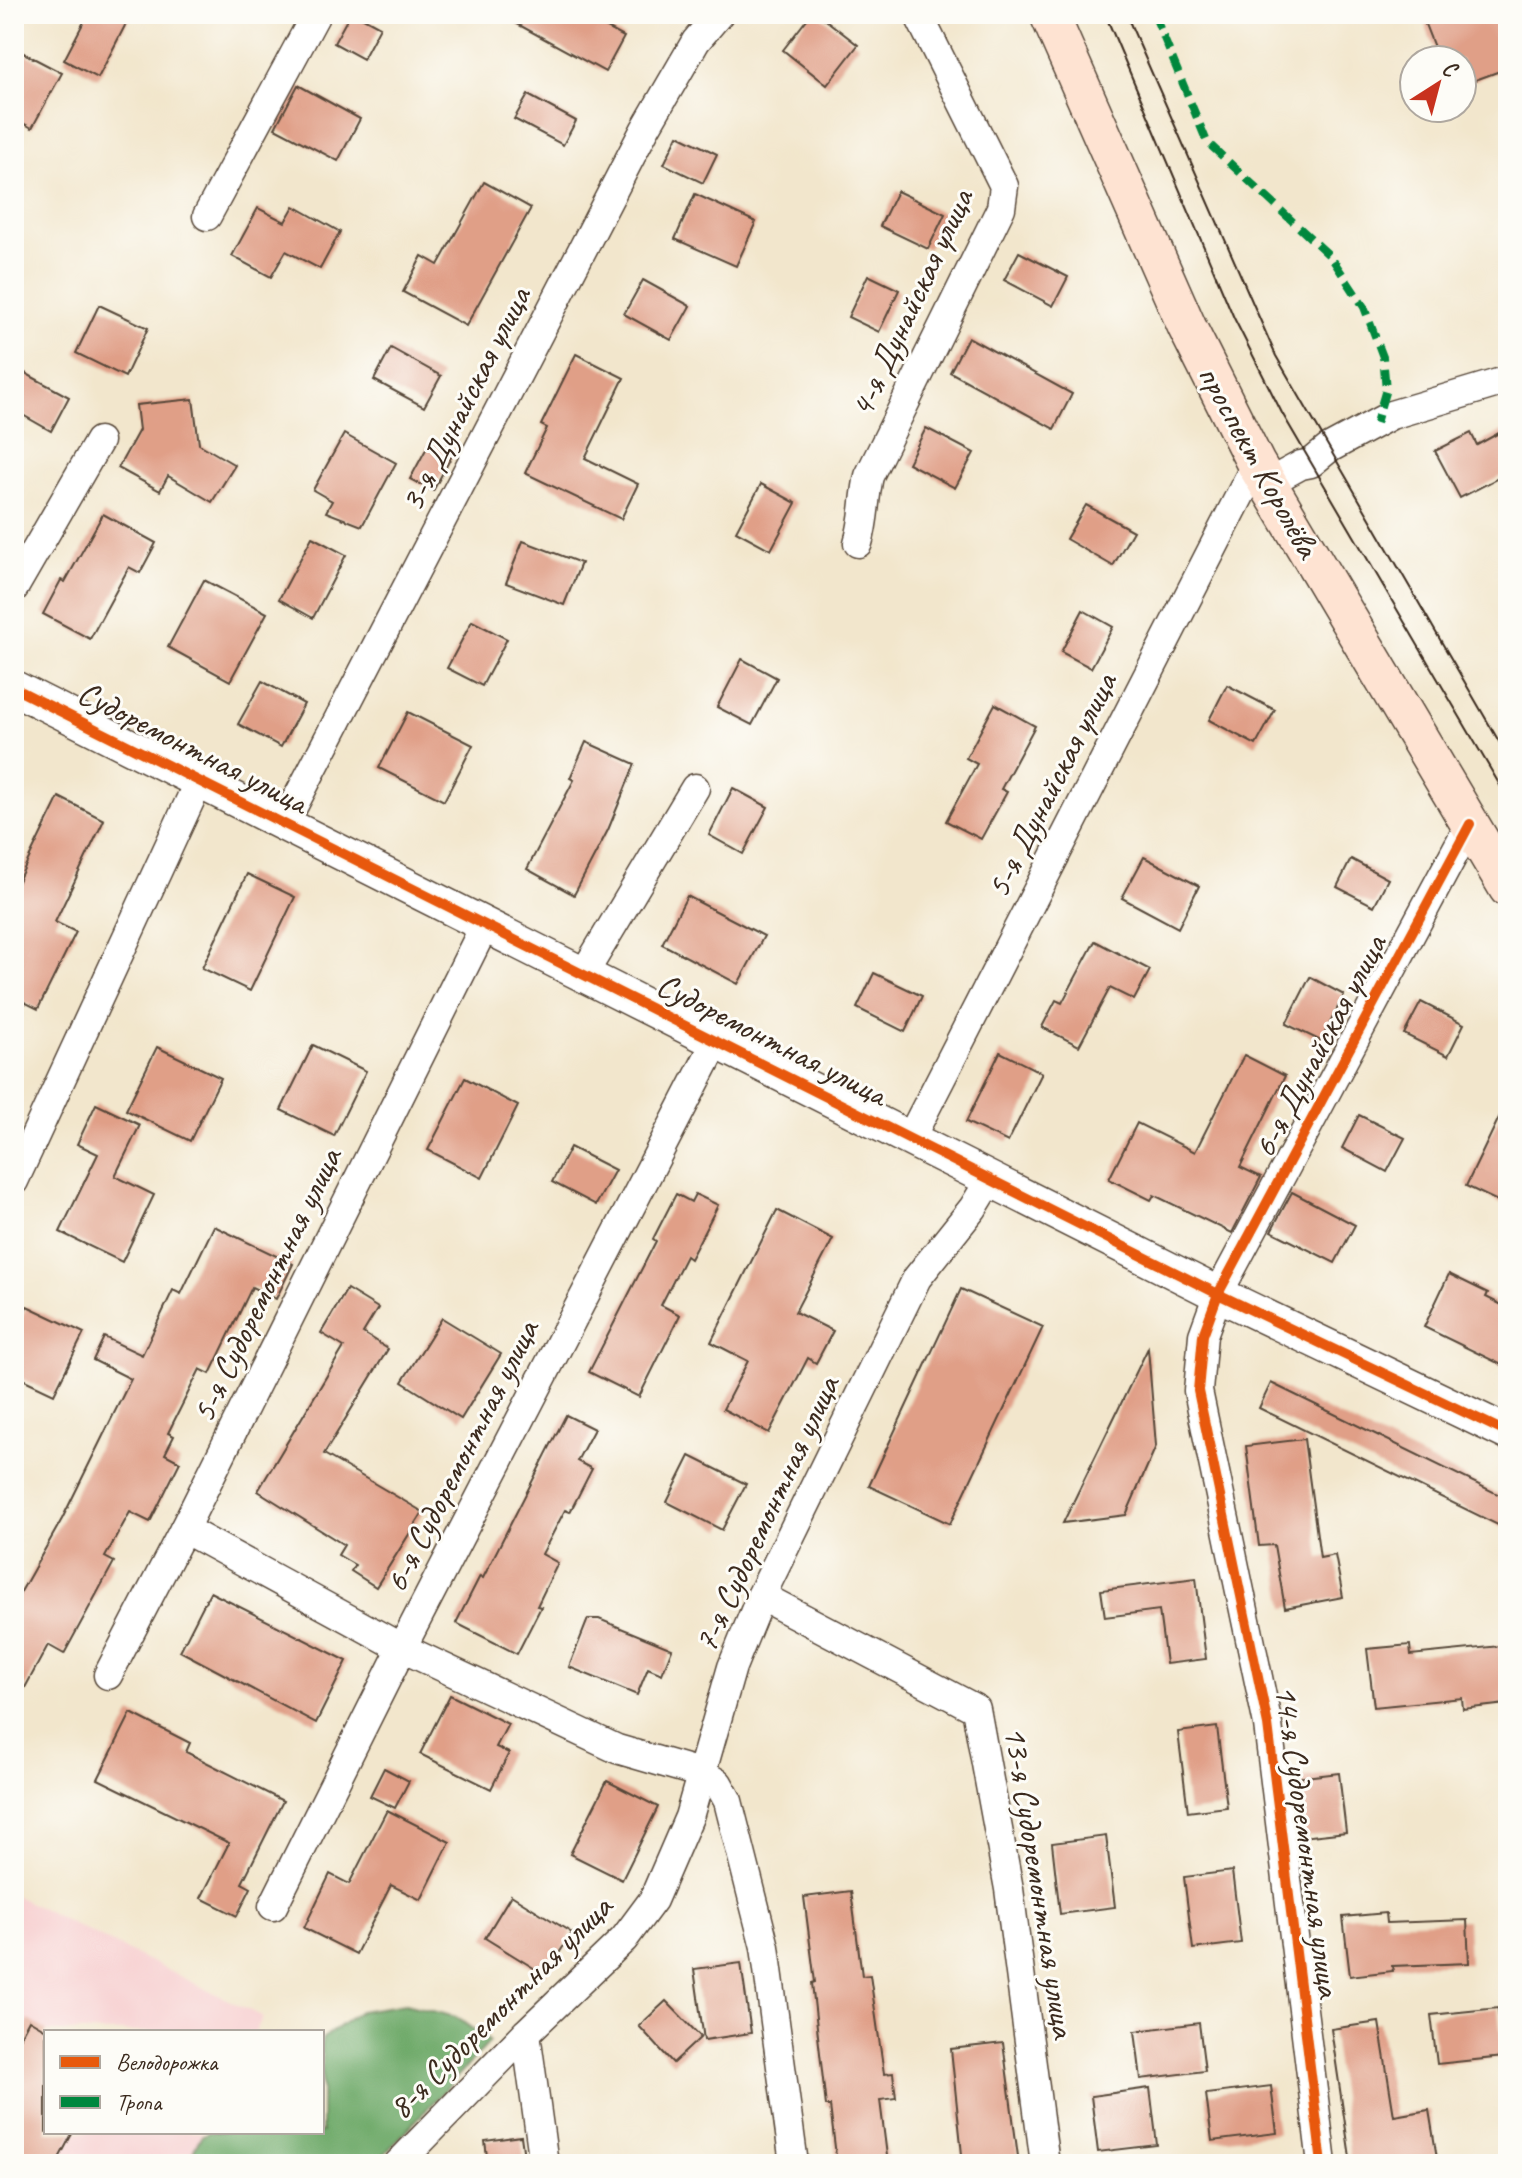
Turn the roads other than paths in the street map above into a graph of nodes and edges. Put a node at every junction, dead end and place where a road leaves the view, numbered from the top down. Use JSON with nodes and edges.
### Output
{"nodes":[{"id":1,"x":316,"y":14,"type":"edge"},
{"id":2,"x":719,"y":14,"type":"edge"},
{"id":3,"x":918,"y":14,"type":"edge"},
{"id":4,"x":1049,"y":14,"type":"edge"},
{"id":5,"x":207,"y":216,"type":"dead end"},
{"id":6,"x":1508,"y":380,"type":"edge"},
{"id":7,"x":99,"y":441,"type":"dead end"},
{"id":8,"x":1262,"y":474,"type":"junction"},
{"id":9,"x":858,"y":543,"type":"dead end"},
{"id":10,"x":14,"y":588,"type":"edge"},
{"id":11,"x":14,"y":688,"type":"edge"},
{"id":12,"x":199,"y":781,"type":"junction"},
{"id":13,"x":695,"y":788,"type":"dead end"},
{"id":14,"x":284,"y":824,"type":"junction"},
{"id":15,"x":1470,"y":824,"type":"junction"},
{"id":16,"x":1508,"y":888,"type":"edge"},
{"id":17,"x":485,"y":925,"type":"junction"},
{"id":18,"x":583,"y":975,"type":"junction"},
{"id":19,"x":716,"y":1042,"type":"junction"},
{"id":20,"x":910,"y":1139,"type":"junction"},
{"id":21,"x":990,"y":1180,"type":"junction"},
{"id":22,"x":14,"y":1181,"type":"edge"},
{"id":23,"x":1218,"y":1294,"type":"junction"},
{"id":24,"x":1508,"y":1433,"type":"edge"},
{"id":25,"x":184,"y":1529,"type":"junction"},
{"id":26,"x":761,"y":1596,"type":"junction"},
{"id":27,"x":402,"y":1648,"type":"junction"},
{"id":28,"x":108,"y":1675,"type":"dead end"},
{"id":29,"x":703,"y":1774,"type":"junction"},
{"id":30,"x":653,"y":1900,"type":"joint"},
{"id":31,"x":273,"y":1906,"type":"dead end"},
{"id":32,"x":526,"y":2033,"type":"junction"},
{"id":33,"x":409,"y":2158,"type":"edge"},
{"id":34,"x":544,"y":2164,"type":"edge"},
{"id":35,"x":794,"y":2164,"type":"edge"},
{"id":36,"x":1045,"y":2164,"type":"edge"},
{"id":37,"x":1322,"y":2164,"type":"edge"}],
"edges":[{"from":1,"to":5,"type":"street"},
{"from":2,"to":14,"type":"street","name":"3-я Дунайская улица"},
{"from":3,"to":9,"type":"street","name":"4-я Дунайская улица"},
{"from":4,"to":8,"type":"main road","name":"проспект Королёва"},
{"from":6,"to":8,"type":"street"},
{"from":7,"to":10,"type":"street"},
{"from":8,"to":15,"type":"main road","name":"проспект Королёва"},
{"from":8,"to":20,"type":"street","name":"5-я Дунайская улица"},
{"from":11,"to":12,"type":"street","name":"Судоремонтная улица"},
{"from":12,"to":14,"type":"street","name":"Судоремонтная улица"},
{"from":12,"to":22,"type":"street"},
{"from":13,"to":18,"type":"street"},
{"from":14,"to":17,"type":"street","name":"Судоремонтная улица"},
{"from":15,"to":16,"type":"main road","name":"проспект Королёва"},
{"from":15,"to":23,"type":"street","name":"6-я Дунайская улица"},
{"from":17,"to":18,"type":"street","name":"Судоремонтная улица"},
{"from":17,"to":25,"type":"street","name":"5-я Судоремонтная улица"},
{"from":18,"to":19,"type":"street","name":"Судоремонтная улица"},
{"from":19,"to":20,"type":"street","name":"Судоремонтная улица"},
{"from":19,"to":27,"type":"street","name":"6-я Судоремонтная улица"},
{"from":20,"to":21,"type":"street","name":"Судоремонтная улица"},
{"from":21,"to":23,"type":"street","name":"Судоремонтная улица"},
{"from":21,"to":26,"type":"street","name":"7-я Судоремонтная улица"},
{"from":23,"to":24,"type":"street","name":"Судоремонтная улица"},
{"from":23,"to":37,"type":"street","name":"14-я Судоремонтная улица"},
{"from":25,"to":27,"type":"street"},
{"from":25,"to":28,"type":"street","name":"5-я Судоремонтная улица"},
{"from":26,"to":29,"type":"street","name":"7-я Судоремонтная улица"},
{"from":26,"to":36,"type":"street","name":"13-я Судоремонтная улица"},
{"from":27,"to":29,"type":"street"},
{"from":27,"to":31,"type":"street","name":"6-я Судоремонтная улица"},
{"from":29,"to":30,"type":"street","name":"7-я Судоремонтная улица"},
{"from":29,"to":35,"type":"street"},
{"from":30,"to":32,"type":"street","name":"8-я Судоремонтная улица"},
{"from":32,"to":33,"type":"street","name":"8-я Судоремонтная улица"},
{"from":32,"to":34,"type":"street"}]}
